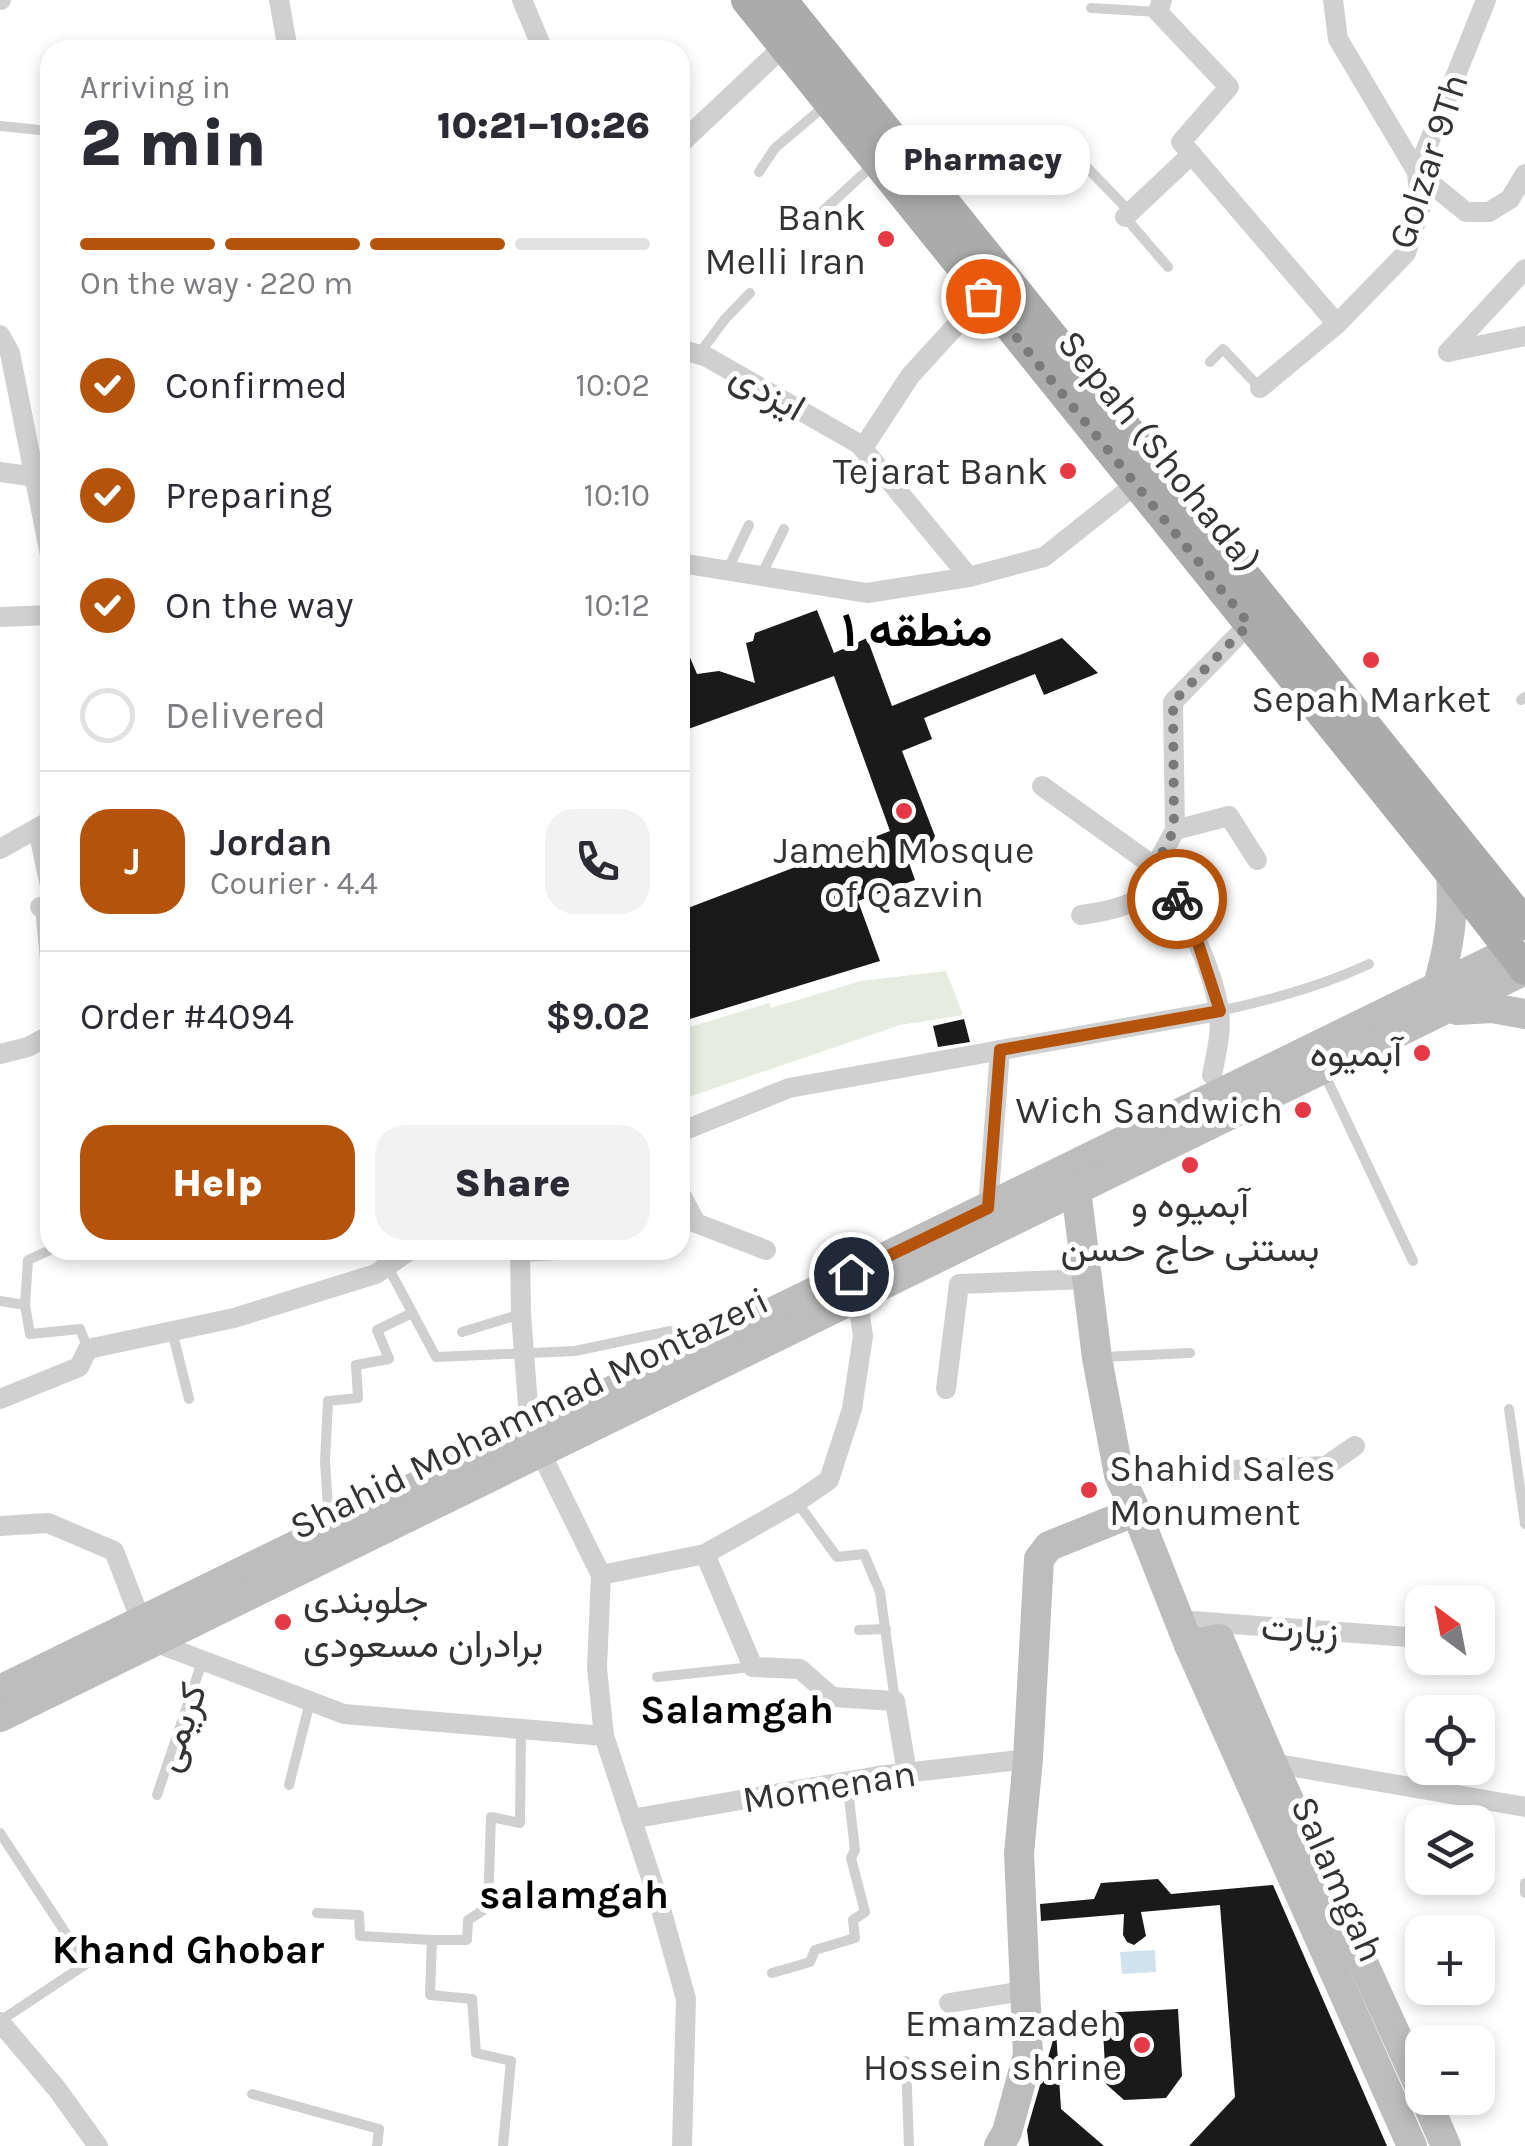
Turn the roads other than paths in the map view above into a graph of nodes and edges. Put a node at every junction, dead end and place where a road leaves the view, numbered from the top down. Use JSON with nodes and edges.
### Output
{"nodes":[{"id":1,"x":279,"y":0,"type":"edge"},
{"id":2,"x":522,"y":0,"type":"edge"},
{"id":3,"x":746,"y":0,"type":"edge"},
{"id":4,"x":1333,"y":0,"type":"edge"},
{"id":5,"x":1486,"y":0,"type":"edge"},
{"id":6,"x":1160,"y":6,"type":"edge"},
{"id":7,"x":1090,"y":8,"type":"dead end"},
{"id":8,"x":793,"y":16,"type":"edge"},
{"id":9,"x":286,"y":40,"type":"edge"},
{"id":10,"x":539,"y":40,"type":"edge"},
{"id":11,"x":828,"y":104,"type":"junction"},
{"id":12,"x":0,"y":126,"type":"edge"},
{"id":13,"x":40,"y":130,"type":"edge"},
{"id":14,"x":690,"y":133,"type":"edge"},
{"id":15,"x":1074,"y":154,"type":"dead end"},
{"id":16,"x":1192,"y":154,"type":"junction"},
{"id":17,"x":875,"y":163,"type":"junction"},
{"id":18,"x":759,"y":172,"type":"dead end"},
{"id":19,"x":1416,"y":172,"type":"junction"},
{"id":20,"x":1525,"y":174,"type":"edge"},
{"id":21,"x":823,"y":211,"type":"dead end"},
{"id":22,"x":1128,"y":215,"type":"junction"},
{"id":23,"x":1168,"y":267,"type":"dead end"},
{"id":24,"x":1525,"y":269,"type":"edge"},
{"id":25,"x":750,"y":293,"type":"dead end"},
{"id":26,"x":983,"y":296,"type":"junction"},
{"id":27,"x":1337,"y":324,"type":"junction"},
{"id":28,"x":0,"y":335,"type":"edge"},
{"id":29,"x":1525,"y":336,"type":"edge"},
{"id":30,"x":690,"y":351,"type":"edge"},
{"id":31,"x":690,"y":353,"type":"edge"},
{"id":32,"x":1210,"y":362,"type":"dead end"},
{"id":33,"x":1260,"y":388,"type":"joint"},
{"id":34,"x":863,"y":448,"type":"junction"},
{"id":35,"x":0,"y":472,"type":"edge"},
{"id":36,"x":36,"y":478,"type":"junction"},
{"id":37,"x":1136,"y":484,"type":"junction"},
{"id":38,"x":40,"y":499,"type":"edge"},
{"id":39,"x":749,"y":524,"type":"dead end"},
{"id":40,"x":784,"y":529,"type":"dead end"},
{"id":41,"x":690,"y":564,"type":"edge"},
{"id":42,"x":727,"y":570,"type":"junction"},
{"id":43,"x":761,"y":576,"type":"junction"},
{"id":44,"x":968,"y":577,"type":"junction"},
{"id":45,"x":40,"y":615,"type":"edge"},
{"id":46,"x":0,"y":617,"type":"edge"},
{"id":47,"x":1249,"y":624,"type":"junction"},
{"id":48,"x":1042,"y":786,"type":"dead end"},
{"id":49,"x":40,"y":827,"type":"edge"},
{"id":50,"x":1174,"y":830,"type":"junction"},
{"id":51,"x":0,"y":849,"type":"edge"},
{"id":52,"x":1256,"y":860,"type":"dead end"},
{"id":53,"x":1451,"y":873,"type":"junction"},
{"id":54,"x":1161,"y":874,"type":"junction"},
{"id":55,"x":1510,"y":889,"type":"edge"},
{"id":56,"x":1081,"y":915,"type":"dead end"},
{"id":57,"x":1522,"y":952,"type":"edge"},
{"id":58,"x":1369,"y":964,"type":"dead end"},
{"id":59,"x":1436,"y":1001,"type":"junction"},
{"id":60,"x":1220,"y":1011,"type":"junction"},
{"id":61,"x":1525,"y":1014,"type":"edge"},
{"id":62,"x":40,"y":1040,"type":"edge"},
{"id":63,"x":1000,"y":1050,"type":"junction"},
{"id":64,"x":0,"y":1054,"type":"edge"},
{"id":65,"x":1322,"y":1070,"type":"junction"},
{"id":66,"x":1212,"y":1074,"type":"dead end"},
{"id":67,"x":690,"y":1128,"type":"edge"},
{"id":68,"x":1076,"y":1190,"type":"junction"},
{"id":69,"x":988,"y":1208,"type":"junction"},
{"id":70,"x":690,"y":1212,"type":"edge"},
{"id":71,"x":766,"y":1250,"type":"dead end"},
{"id":72,"x":40,"y":1255,"type":"edge"},
{"id":73,"x":396,"y":1260,"type":"edge"},
{"id":74,"x":520,"y":1260,"type":"edge"},
{"id":75,"x":1413,"y":1261,"type":"dead end"},
{"id":76,"x":387,"y":1266,"type":"junction"},
{"id":77,"x":1086,"y":1279,"type":"junction"},
{"id":78,"x":855,"y":1285,"type":"junction"},
{"id":79,"x":0,"y":1301,"type":"edge"},
{"id":80,"x":25,"y":1305,"type":"junction"},
{"id":81,"x":412,"y":1313,"type":"junction"},
{"id":82,"x":521,"y":1314,"type":"junction"},
{"id":83,"x":172,"y":1330,"type":"junction"},
{"id":84,"x":670,"y":1331,"type":"dead end"},
{"id":85,"x":462,"y":1332,"type":"dead end"},
{"id":86,"x":88,"y":1349,"type":"junction"},
{"id":87,"x":1190,"y":1353,"type":"dead end"},
{"id":88,"x":526,"y":1355,"type":"junction"},
{"id":89,"x":1097,"y":1358,"type":"junction"},
{"id":90,"x":946,"y":1388,"type":"dead end"},
{"id":91,"x":0,"y":1399,"type":"edge"},
{"id":92,"x":189,"y":1399,"type":"dead end"},
{"id":93,"x":1509,"y":1409,"type":"dead end"},
{"id":94,"x":535,"y":1441,"type":"junction"},
{"id":95,"x":1355,"y":1446,"type":"dead end"},
{"id":96,"x":1119,"y":1475,"type":"junction"},
{"id":97,"x":798,"y":1502,"type":"junction"},
{"id":98,"x":1136,"y":1512,"type":"junction"},
{"id":99,"x":1525,"y":1524,"type":"edge"},
{"id":100,"x":0,"y":1526,"type":"edge"},
{"id":101,"x":329,"y":1529,"type":"junction"},
{"id":102,"x":705,"y":1554,"type":"junction"},
{"id":103,"x":601,"y":1575,"type":"junction"},
{"id":104,"x":886,"y":1629,"type":"junction"},
{"id":105,"x":859,"y":1630,"type":"dead end"},
{"id":106,"x":147,"y":1631,"type":"junction"},
{"id":107,"x":1184,"y":1633,"type":"junction"},
{"id":108,"x":1405,"y":1638,"type":"edge"},
{"id":109,"x":203,"y":1658,"type":"junction"},
{"id":110,"x":753,"y":1667,"type":"junction"},
{"id":111,"x":658,"y":1678,"type":"dead end"},
{"id":112,"x":0,"y":1690,"type":"edge"},
{"id":113,"x":310,"y":1701,"type":"junction"},
{"id":114,"x":895,"y":1701,"type":"junction"},
{"id":115,"x":0,"y":1717,"type":"edge"},
{"id":116,"x":521,"y":1727,"type":"junction"},
{"id":117,"x":604,"y":1736,"type":"junction"},
{"id":118,"x":1028,"y":1758,"type":"junction"},
{"id":119,"x":1260,"y":1767,"type":"junction"},
{"id":120,"x":907,"y":1773,"type":"junction"},
{"id":121,"x":848,"y":1782,"type":"junction"},
{"id":122,"x":289,"y":1785,"type":"dead end"},
{"id":123,"x":157,"y":1795,"type":"dead end"},
{"id":124,"x":1525,"y":1807,"type":"edge"},
{"id":125,"x":631,"y":1819,"type":"junction"},
{"id":126,"x":0,"y":1834,"type":"edge"},
{"id":127,"x":1525,"y":1884,"type":"edge"},
{"id":128,"x":1525,"y":1892,"type":"edge"},
{"id":129,"x":317,"y":1913,"type":"dead end"},
{"id":130,"x":432,"y":1940,"type":"junction"},
{"id":131,"x":772,"y":1973,"type":"dead end"},
{"id":132,"x":1023,"y":1991,"type":"junction"},
{"id":133,"x":949,"y":2003,"type":"dead end"},
{"id":134,"x":0,"y":2021,"type":"edge"},
{"id":135,"x":1405,"y":2057,"type":"edge"},
{"id":136,"x":906,"y":2061,"type":"dead end"},
{"id":137,"x":252,"y":2094,"type":"dead end"},
{"id":138,"x":1433,"y":2115,"type":"edge"},
{"id":139,"x":1003,"y":2139,"type":"edge"},
{"id":140,"x":93,"y":2145,"type":"edge"},
{"id":141,"x":377,"y":2146,"type":"edge"},
{"id":142,"x":503,"y":2146,"type":"edge"},
{"id":143,"x":682,"y":2146,"type":"edge"},
{"id":144,"x":909,"y":2146,"type":"edge"},
{"id":145,"x":977,"y":2146,"type":"edge"},
{"id":146,"x":1412,"y":2146,"type":"edge"},
{"id":147,"x":1446,"y":2146,"type":"edge"}],
"edges":[{"from":1,"to":9,"type":"street"},
{"from":2,"to":10,"type":"street"},
{"from":3,"to":8,"type":"main road","name":"Sepah (Shohada)"},
{"from":4,"to":19,"type":"street"},
{"from":5,"to":19,"type":"street","name":"Golzar 9Th"},
{"from":6,"to":7,"type":"lane"},
{"from":6,"to":16,"type":"street"},
{"from":8,"to":11,"type":"main road","name":"Sepah (Shohada)"},
{"from":8,"to":14,"type":"street"},
{"from":8,"to":55,"type":"main road","name":"Sepah (Shohada)"},
{"from":11,"to":17,"type":"main road","name":"Sepah (Shohada)"},
{"from":11,"to":18,"type":"lane"},
{"from":12,"to":13,"type":"lane"},
{"from":15,"to":22,"type":"lane"},
{"from":16,"to":22,"type":"street"},
{"from":16,"to":27,"type":"street"},
{"from":17,"to":21,"type":"lane"},
{"from":17,"to":26,"type":"main road","name":"Sepah (Shohada)"},
{"from":19,"to":20,"type":"street"},
{"from":19,"to":27,"type":"street","name":"Golzar 9Th"},
{"from":22,"to":23,"type":"lane"},
{"from":24,"to":29,"type":"street"},
{"from":25,"to":30,"type":"lane"},
{"from":26,"to":34,"type":"street"},
{"from":26,"to":37,"type":"main road","name":"Sepah (Shohada)"},
{"from":27,"to":33,"type":"street","name":"Golzar 9Th"},
{"from":28,"to":36,"type":"street"},
{"from":31,"to":34,"type":"street","name":"ایزدی"},
{"from":32,"to":33,"type":"lane"},
{"from":34,"to":44,"type":"street","name":"ایزدی"},
{"from":35,"to":36,"type":"street"},
{"from":36,"to":38,"type":"street"},
{"from":37,"to":44,"type":"street"},
{"from":37,"to":47,"type":"main road","name":"Sepah (Shohada)"},
{"from":39,"to":42,"type":"lane"},
{"from":40,"to":43,"type":"lane"},
{"from":41,"to":42,"type":"street"},
{"from":42,"to":43,"type":"street"},
{"from":43,"to":44,"type":"street"},
{"from":45,"to":46,"type":"street"},
{"from":47,"to":50,"type":"street"},
{"from":47,"to":53,"type":"main road","name":"Sepah (Shohada)"},
{"from":48,"to":54,"type":"street"},
{"from":49,"to":51,"type":"street"},
{"from":50,"to":52,"type":"street"},
{"from":50,"to":54,"type":"street"},
{"from":53,"to":57,"type":"main road","name":"Sepah (Shohada)"},
{"from":53,"to":59,"type":"main road"},
{"from":54,"to":56,"type":"street"},
{"from":54,"to":60,"type":"street"},
{"from":55,"to":57,"type":"main road","name":"Sepah (Shohada)"},
{"from":57,"to":59,"type":"main road","name":"Shahid Mohammad Montazeri"},
{"from":58,"to":60,"type":"lane"},
{"from":59,"to":61,"type":"main road"},
{"from":59,"to":65,"type":"main road","name":"Shahid Mohammad Montazeri"},
{"from":59,"to":69,"type":"main road","name":"Shahid Mohammad Montazeri"},
{"from":60,"to":63,"type":"street"},
{"from":60,"to":66,"type":"street"},
{"from":62,"to":64,"type":"street"},
{"from":63,"to":67,"type":"street"},
{"from":63,"to":69,"type":"street"},
{"from":65,"to":68,"type":"main road","name":"Shahid Mohammad Montazeri"},
{"from":65,"to":75,"type":"lane"},
{"from":68,"to":77,"type":"main road"},
{"from":68,"to":78,"type":"main road","name":"Shahid Mohammad Montazeri"},
{"from":69,"to":78,"type":"main road","name":"Shahid Mohammad Montazeri"},
{"from":70,"to":71,"type":"street"},
{"from":72,"to":80,"type":"lane"},
{"from":73,"to":76,"type":"street"},
{"from":74,"to":82,"type":"street"},
{"from":76,"to":81,"type":"lane"},
{"from":76,"to":83,"type":"street"},
{"from":77,"to":89,"type":"main road"},
{"from":77,"to":90,"type":"street"},
{"from":78,"to":94,"type":"main road","name":"Shahid Mohammad Montazeri"},
{"from":78,"to":97,"type":"street"},
{"from":79,"to":80,"type":"lane"},
{"from":80,"to":86,"type":"lane"},
{"from":81,"to":88,"type":"lane"},
{"from":81,"to":101,"type":"lane"},
{"from":82,"to":85,"type":"lane"},
{"from":82,"to":88,"type":"street"},
{"from":83,"to":86,"type":"street"},
{"from":83,"to":92,"type":"lane"},
{"from":84,"to":88,"type":"lane"},
{"from":86,"to":91,"type":"street"},
{"from":87,"to":89,"type":"lane"},
{"from":88,"to":94,"type":"street"},
{"from":89,"to":96,"type":"main road"},
{"from":93,"to":99,"type":"lane"},
{"from":94,"to":101,"type":"main road","name":"Shahid Mohammad Montazeri"},
{"from":94,"to":103,"type":"street"},
{"from":94,"to":106,"type":"main road","name":"Shahid Mohammad Montazeri"},
{"from":95,"to":96,"type":"street"},
{"from":96,"to":98,"type":"main road"},
{"from":97,"to":102,"type":"street"},
{"from":97,"to":104,"type":"lane"},
{"from":98,"to":107,"type":"main road"},
{"from":98,"to":118,"type":"main road"},
{"from":100,"to":106,"type":"street"},
{"from":101,"to":106,"type":"main road","name":"Shahid Mohammad Montazeri"},
{"from":102,"to":103,"type":"street"},
{"from":102,"to":110,"type":"street"},
{"from":103,"to":117,"type":"street"},
{"from":104,"to":105,"type":"lane"},
{"from":104,"to":114,"type":"lane"},
{"from":106,"to":109,"type":"street"},
{"from":106,"to":112,"type":"main road","name":"Shahid Mohammad Montazeri"},
{"from":106,"to":115,"type":"main road","name":"Shahid Mohammad Montazeri"},
{"from":107,"to":108,"type":"street","name":"زیارت"},
{"from":107,"to":119,"type":"main road","name":"Salamgah"},
{"from":109,"to":113,"type":"street"},
{"from":109,"to":123,"type":"lane","name":"کریمی"},
{"from":110,"to":111,"type":"lane"},
{"from":110,"to":114,"type":"street"},
{"from":113,"to":116,"type":"street"},
{"from":113,"to":122,"type":"lane"},
{"from":114,"to":120,"type":"street"},
{"from":116,"to":117,"type":"street"},
{"from":116,"to":130,"type":"lane"},
{"from":117,"to":125,"type":"street"},
{"from":118,"to":120,"type":"street","name":"Momenan"},
{"from":118,"to":132,"type":"main road"},
{"from":119,"to":124,"type":"street"},
{"from":119,"to":135,"type":"main road","name":"Salamgah"},
{"from":119,"to":146,"type":"main road","name":"Salamgah"},
{"from":120,"to":121,"type":"street","name":"Momenan"},
{"from":121,"to":125,"type":"street","name":"Momenan"},
{"from":121,"to":131,"type":"lane"},
{"from":125,"to":143,"type":"street"},
{"from":126,"to":134,"type":"lane"},
{"from":127,"to":128,"type":"lane"},
{"from":129,"to":130,"type":"lane"},
{"from":130,"to":142,"type":"lane"},
{"from":132,"to":133,"type":"street"},
{"from":132,"to":139,"type":"main road"},
{"from":134,"to":140,"type":"street"},
{"from":136,"to":144,"type":"lane"},
{"from":137,"to":141,"type":"lane"},
{"from":138,"to":147,"type":"main road","name":"Salamgah"},
{"from":139,"to":145,"type":"main road"}]}
